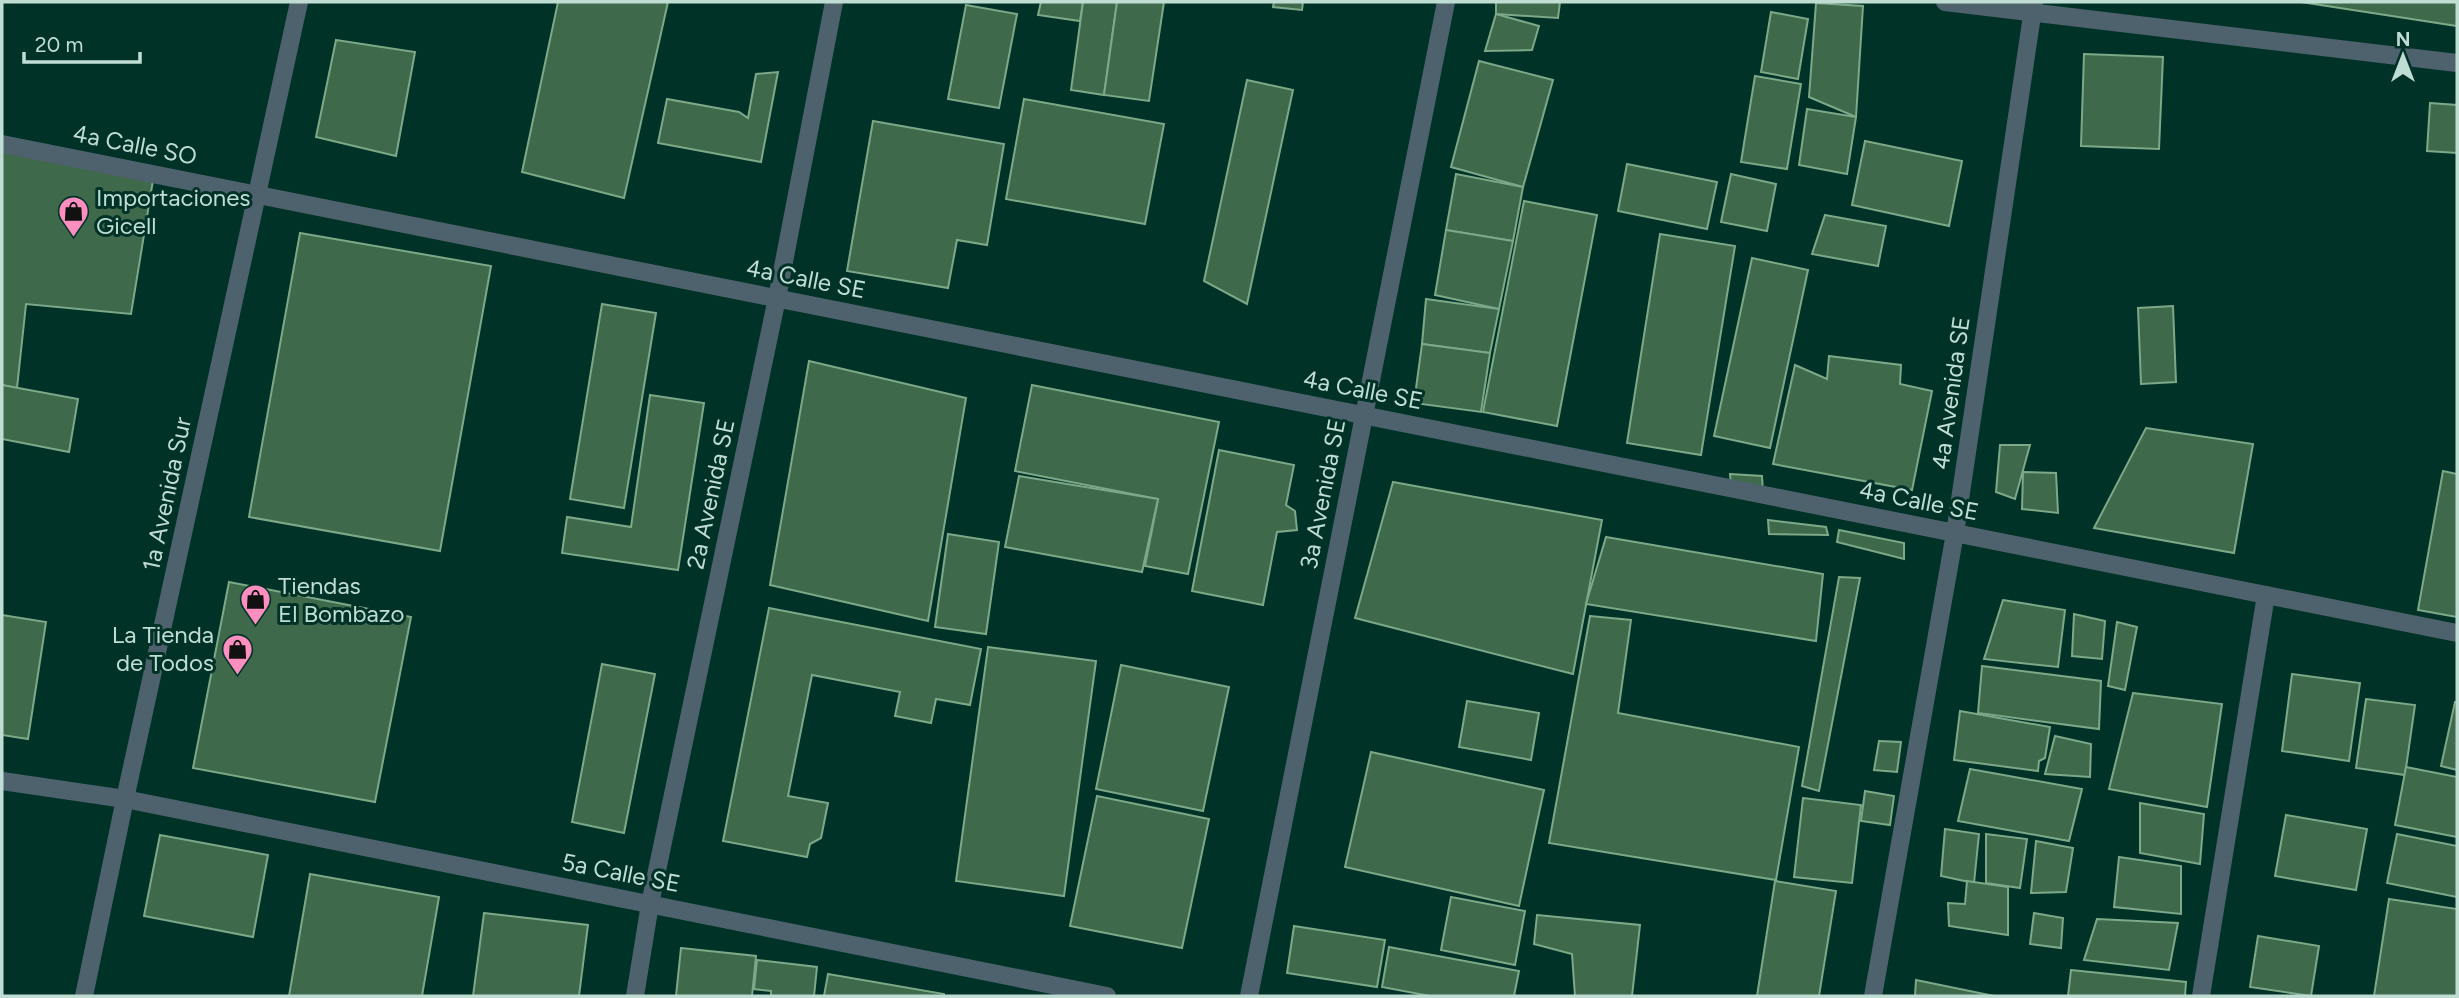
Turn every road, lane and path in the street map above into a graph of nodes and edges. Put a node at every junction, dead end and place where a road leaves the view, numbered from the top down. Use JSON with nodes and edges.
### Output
{"nodes":[{"id":1,"x":299,"y":2,"type":"edge"},
{"id":2,"x":834,"y":2,"type":"edge"},
{"id":3,"x":1446,"y":2,"type":"edge"},
{"id":4,"x":1945,"y":2,"type":"edge"},
{"id":5,"x":2033,"y":7,"type":"edge"},
{"id":6,"x":2457,"y":63,"type":"edge"},
{"id":7,"x":2,"y":144,"type":"edge"},
{"id":8,"x":258,"y":194,"type":"junction"},
{"id":9,"x":777,"y":298,"type":"junction"},
{"id":10,"x":1364,"y":415,"type":"junction"},
{"id":11,"x":1955,"y":533,"type":"junction"},
{"id":12,"x":2266,"y":595,"type":"junction"},
{"id":13,"x":2457,"y":633,"type":"edge"},
{"id":14,"x":2,"y":781,"type":"edge"},
{"id":15,"x":125,"y":799,"type":"junction"},
{"id":16,"x":650,"y":904,"type":"junction"},
{"id":17,"x":84,"y":996,"type":"edge"},
{"id":18,"x":635,"y":996,"type":"edge"},
{"id":19,"x":1107,"y":996,"type":"edge"},
{"id":20,"x":1249,"y":996,"type":"edge"},
{"id":21,"x":1873,"y":996,"type":"edge"},
{"id":22,"x":2201,"y":996,"type":"edge"}],
"edges":[{"from":1,"to":8,"type":"street","name":"1a Avenida Sur"},
{"from":2,"to":9,"type":"street","name":"2a Avenida SE"},
{"from":3,"to":10,"type":"street","name":"3a Avenida SE"},
{"from":4,"to":5,"type":"street"},
{"from":5,"to":6,"type":"street"},
{"from":5,"to":11,"type":"street","name":"4a Avenida SE"},
{"from":7,"to":8,"type":"street","name":"4a Calle SO"},
{"from":8,"to":9,"type":"street","name":"4a Calle SE"},
{"from":8,"to":15,"type":"street","name":"1a Avenida Sur"},
{"from":9,"to":10,"type":"street","name":"4a Calle SE"},
{"from":9,"to":16,"type":"street","name":"2a Avenida SE"},
{"from":10,"to":11,"type":"street","name":"4a Calle SE"},
{"from":10,"to":20,"type":"street","name":"3a Avenida SE"},
{"from":11,"to":12,"type":"street","name":"4a Calle SE"},
{"from":11,"to":21,"type":"street","name":"4a Avenida SE"},
{"from":12,"to":13,"type":"street","name":"4a Calle SE"},
{"from":12,"to":22,"type":"street"},
{"from":14,"to":15,"type":"street","name":"5a Calle SE"},
{"from":15,"to":16,"type":"street","name":"5a Calle SE"},
{"from":15,"to":17,"type":"street","name":"1a Avenida Sur"},
{"from":16,"to":18,"type":"street","name":"2a Avenida SE"},
{"from":16,"to":19,"type":"street","name":"5a Calle SE"}]}
